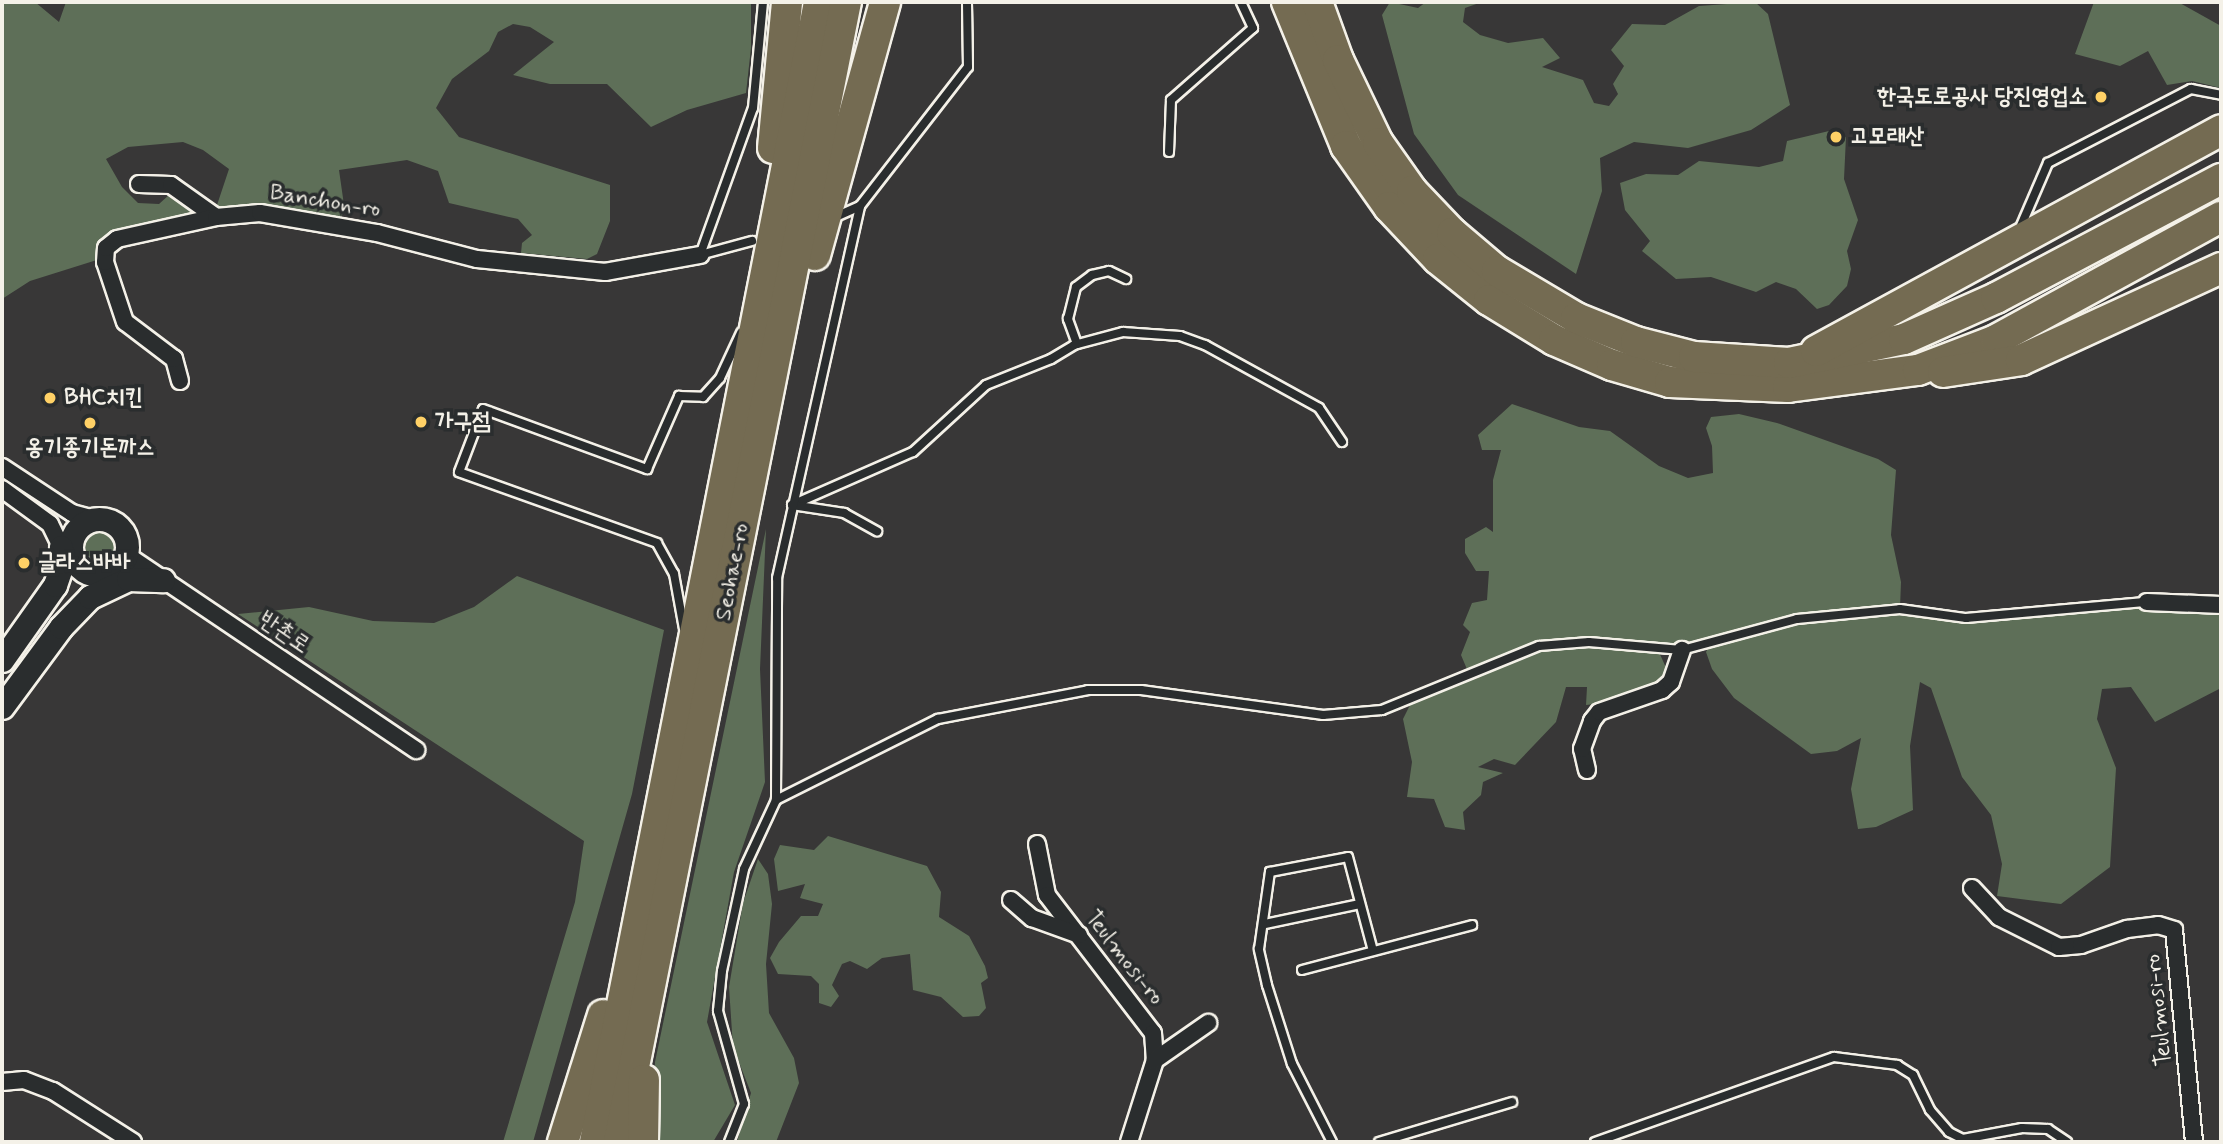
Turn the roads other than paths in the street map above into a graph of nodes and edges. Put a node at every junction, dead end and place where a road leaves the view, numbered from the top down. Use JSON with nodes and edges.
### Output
{"nodes":[{"id":1,"x":763,"y":2,"type":"edge"},
{"id":2,"x":787,"y":2,"type":"edge"},
{"id":3,"x":819,"y":2,"type":"edge"},
{"id":4,"x":846,"y":2,"type":"edge"},
{"id":5,"x":885,"y":2,"type":"edge"},
{"id":6,"x":967,"y":2,"type":"edge"},
{"id":7,"x":1241,"y":2,"type":"edge"},
{"id":8,"x":1287,"y":2,"type":"edge"},
{"id":9,"x":1317,"y":2,"type":"edge"},
{"id":10,"x":2221,"y":95,"type":"edge"},
{"id":11,"x":2221,"y":130,"type":"edge"},
{"id":12,"x":1169,"y":152,"type":"dead end"},
{"id":13,"x":2221,"y":179,"type":"edge"},
{"id":14,"x":139,"y":184,"type":"dead end"},
{"id":15,"x":860,"y":206,"type":"junction"},
{"id":16,"x":216,"y":217,"type":"junction"},
{"id":17,"x":832,"y":218,"type":"dead end"},
{"id":18,"x":2221,"y":218,"type":"edge"},
{"id":19,"x":2015,"y":240,"type":"junction"},
{"id":20,"x":752,"y":241,"type":"dead end"},
{"id":21,"x":700,"y":255,"type":"junction"},
{"id":22,"x":2221,"y":268,"type":"edge"},
{"id":23,"x":1126,"y":279,"type":"dead end"},
{"id":24,"x":752,"y":308,"type":"junction"},
{"id":25,"x":1077,"y":344,"type":"junction"},
{"id":26,"x":1788,"y":363,"type":"junction"},
{"id":27,"x":1876,"y":378,"type":"junction"},
{"id":28,"x":180,"y":381,"type":"dead end"},
{"id":29,"x":741,"y":398,"type":"junction"},
{"id":30,"x":1342,"y":442,"type":"dead end"},
{"id":31,"x":2,"y":467,"type":"edge"},
{"id":32,"x":2,"y":489,"type":"edge"},
{"id":33,"x":748,"y":499,"type":"junction"},
{"id":34,"x":792,"y":506,"type":"junction"},
{"id":35,"x":93,"y":519,"type":"junction"},
{"id":36,"x":877,"y":531,"type":"dead end"},
{"id":37,"x":66,"y":545,"type":"junction"},
{"id":38,"x":127,"y":555,"type":"junction"},
{"id":39,"x":99,"y":576,"type":"junction"},
{"id":40,"x":163,"y":580,"type":"junction"},
{"id":41,"x":2147,"y":602,"type":"joint"},
{"id":42,"x":2221,"y":605,"type":"edge"},
{"id":43,"x":61,"y":627,"type":"junction"},
{"id":44,"x":1682,"y":650,"type":"junction"},
{"id":45,"x":690,"y":658,"type":"junction"},
{"id":46,"x":2,"y":660,"type":"edge"},
{"id":47,"x":2,"y":707,"type":"edge"},
{"id":48,"x":416,"y":750,"type":"dead end"},
{"id":49,"x":1587,"y":770,"type":"dead end"},
{"id":50,"x":776,"y":800,"type":"junction"},
{"id":51,"x":1037,"y":845,"type":"dead end"},
{"id":52,"x":647,"y":874,"type":"junction"},
{"id":53,"x":1972,"y":888,"type":"dead end"},
{"id":54,"x":1011,"y":900,"type":"dead end"},
{"id":55,"x":1360,"y":904,"type":"junction"},
{"id":56,"x":1265,"y":924,"type":"junction"},
{"id":57,"x":1472,"y":925,"type":"dead end"},
{"id":58,"x":1079,"y":935,"type":"junction"},
{"id":59,"x":1373,"y":951,"type":"junction"},
{"id":60,"x":1303,"y":970,"type":"dead end"},
{"id":61,"x":646,"y":994,"type":"junction"},
{"id":62,"x":1208,"y":1023,"type":"dead end"},
{"id":63,"x":1155,"y":1059,"type":"junction"},
{"id":64,"x":2,"y":1082,"type":"edge"},
{"id":65,"x":1513,"y":1102,"type":"dead end"},
{"id":66,"x":133,"y":1142,"type":"edge"},
{"id":67,"x":563,"y":1142,"type":"edge"},
{"id":68,"x":595,"y":1142,"type":"edge"},
{"id":69,"x":619,"y":1142,"type":"edge"},
{"id":70,"x":643,"y":1142,"type":"edge"},
{"id":71,"x":729,"y":1142,"type":"edge"},
{"id":72,"x":1129,"y":1142,"type":"edge"},
{"id":73,"x":1332,"y":1142,"type":"edge"},
{"id":74,"x":1379,"y":1142,"type":"edge"},
{"id":75,"x":1595,"y":1142,"type":"edge"},
{"id":76,"x":2067,"y":1142,"type":"edge"},
{"id":77,"x":2194,"y":1142,"type":"edge"}],
"edges":[{"from":1,"to":21,"type":"lane"},
{"from":2,"to":24,"type":"highway"},
{"from":3,"to":29,"type":"highway","name":"Seohae-ro"},
{"from":4,"to":33,"type":"highway","name":"Seohae-ro"},
{"from":5,"to":33,"type":"highway"},
{"from":6,"to":15,"type":"lane"},
{"from":7,"to":12,"type":"lane"},
{"from":8,"to":27,"type":"highway"},
{"from":9,"to":26,"type":"highway"},
{"from":10,"to":19,"type":"lane"},
{"from":11,"to":19,"type":"highway"},
{"from":13,"to":26,"type":"highway"},
{"from":14,"to":16,"type":"street"},
{"from":15,"to":17,"type":"lane"},
{"from":15,"to":34,"type":"lane"},
{"from":16,"to":21,"type":"street","name":"Banchon-ro"},
{"from":16,"to":28,"type":"street","name":"Banchon-ro"},
{"from":18,"to":27,"type":"highway"},
{"from":19,"to":26,"type":"highway"},
{"from":20,"to":21,"type":"lane"},
{"from":22,"to":27,"type":"highway"},
{"from":23,"to":25,"type":"lane"},
{"from":24,"to":29,"type":"highway"},
{"from":24,"to":45,"type":"lane"},
{"from":25,"to":30,"type":"lane"},
{"from":25,"to":34,"type":"lane"},
{"from":29,"to":45,"type":"highway","name":"Seohae-ro"},
{"from":31,"to":35,"type":"street"},
{"from":32,"to":37,"type":"street"},
{"from":33,"to":61,"type":"highway","name":"Seohae-ro"},
{"from":34,"to":36,"type":"lane"},
{"from":34,"to":50,"type":"lane"},
{"from":35,"to":37,"type":"street"},
{"from":35,"to":38,"type":"street"},
{"from":37,"to":39,"type":"street"},
{"from":37,"to":46,"type":"street"},
{"from":38,"to":39,"type":"street"},
{"from":38,"to":40,"type":"street","name":"반촌로"},
{"from":39,"to":43,"type":"street"},
{"from":40,"to":43,"type":"street"},
{"from":40,"to":48,"type":"street","name":"반촌로"},
{"from":41,"to":42,"type":"street"},
{"from":41,"to":44,"type":"lane"},
{"from":43,"to":47,"type":"street"},
{"from":44,"to":49,"type":"street"},
{"from":44,"to":50,"type":"lane"},
{"from":45,"to":52,"type":"highway","name":"Seohae-ro"},
{"from":50,"to":71,"type":"lane"},
{"from":51,"to":58,"type":"street","name":"Teulmosi-ro"},
{"from":52,"to":67,"type":"highway"},
{"from":52,"to":68,"type":"highway","name":"Seohae-ro"},
{"from":53,"to":77,"type":"street","name":"Teulmosi-ro"},
{"from":54,"to":58,"type":"street"},
{"from":55,"to":56,"type":"lane"},
{"from":55,"to":56,"type":"lane"},
{"from":55,"to":59,"type":"lane"},
{"from":56,"to":73,"type":"lane"},
{"from":57,"to":59,"type":"lane"},
{"from":58,"to":63,"type":"street","name":"Teulmosi-ro"},
{"from":59,"to":60,"type":"lane"},
{"from":61,"to":69,"type":"highway","name":"Seohae-ro"},
{"from":61,"to":70,"type":"highway"},
{"from":62,"to":63,"type":"street"},
{"from":63,"to":72,"type":"street","name":"Teulmosi-ro"},
{"from":64,"to":66,"type":"street"},
{"from":65,"to":74,"type":"lane"},
{"from":75,"to":76,"type":"lane"}]}
